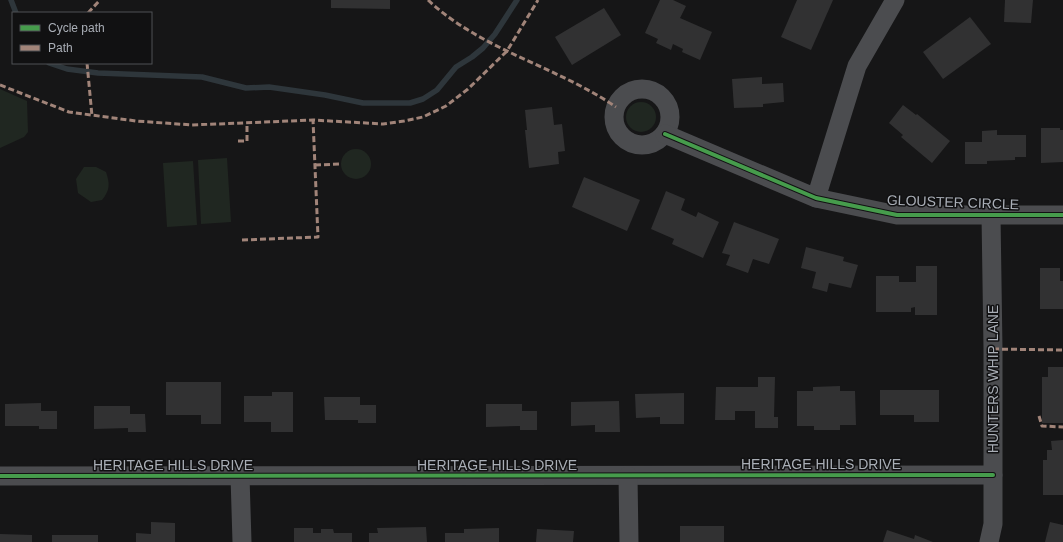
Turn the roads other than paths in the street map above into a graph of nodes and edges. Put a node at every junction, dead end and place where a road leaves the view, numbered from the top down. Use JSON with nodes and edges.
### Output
{"nodes":[{"id":1,"x":895,"y":0,"type":"edge"},
{"id":2,"x":665,"y":134,"type":"dead end"},
{"id":3,"x":816,"y":198,"type":"junction"},
{"id":4,"x":990,"y":215,"type":"junction"},
{"id":5,"x":1063,"y":215,"type":"edge"},
{"id":6,"x":993,"y":475,"type":"junction"},
{"id":7,"x":0,"y":476,"type":"edge"},
{"id":8,"x":240,"y":476,"type":"junction"},
{"id":9,"x":628,"y":476,"type":"junction"},
{"id":10,"x":242,"y":542,"type":"edge"},
{"id":11,"x":629,"y":542,"type":"edge"},
{"id":12,"x":989,"y":542,"type":"edge"}],
"edges":[{"from":1,"to":3,"type":"street"},
{"from":2,"to":3,"type":"street","name":"GLOUSTER CIRCLE"},
{"from":3,"to":4,"type":"street","name":"GLOUSTER CIRCLE"},
{"from":4,"to":5,"type":"street","name":"GLOUSTER CIRCLE"},
{"from":4,"to":6,"type":"street","name":"HUNTERS WHIP LANE"},
{"from":6,"to":9,"type":"street","name":"HERITAGE HILLS DRIVE"},
{"from":6,"to":12,"type":"street","name":"HUNTERS WHIP LANE"},
{"from":7,"to":8,"type":"street","name":"HERITAGE HILLS DRIVE"},
{"from":8,"to":9,"type":"street","name":"HERITAGE HILLS DRIVE"},
{"from":8,"to":10,"type":"street"},
{"from":9,"to":11,"type":"street"}]}
